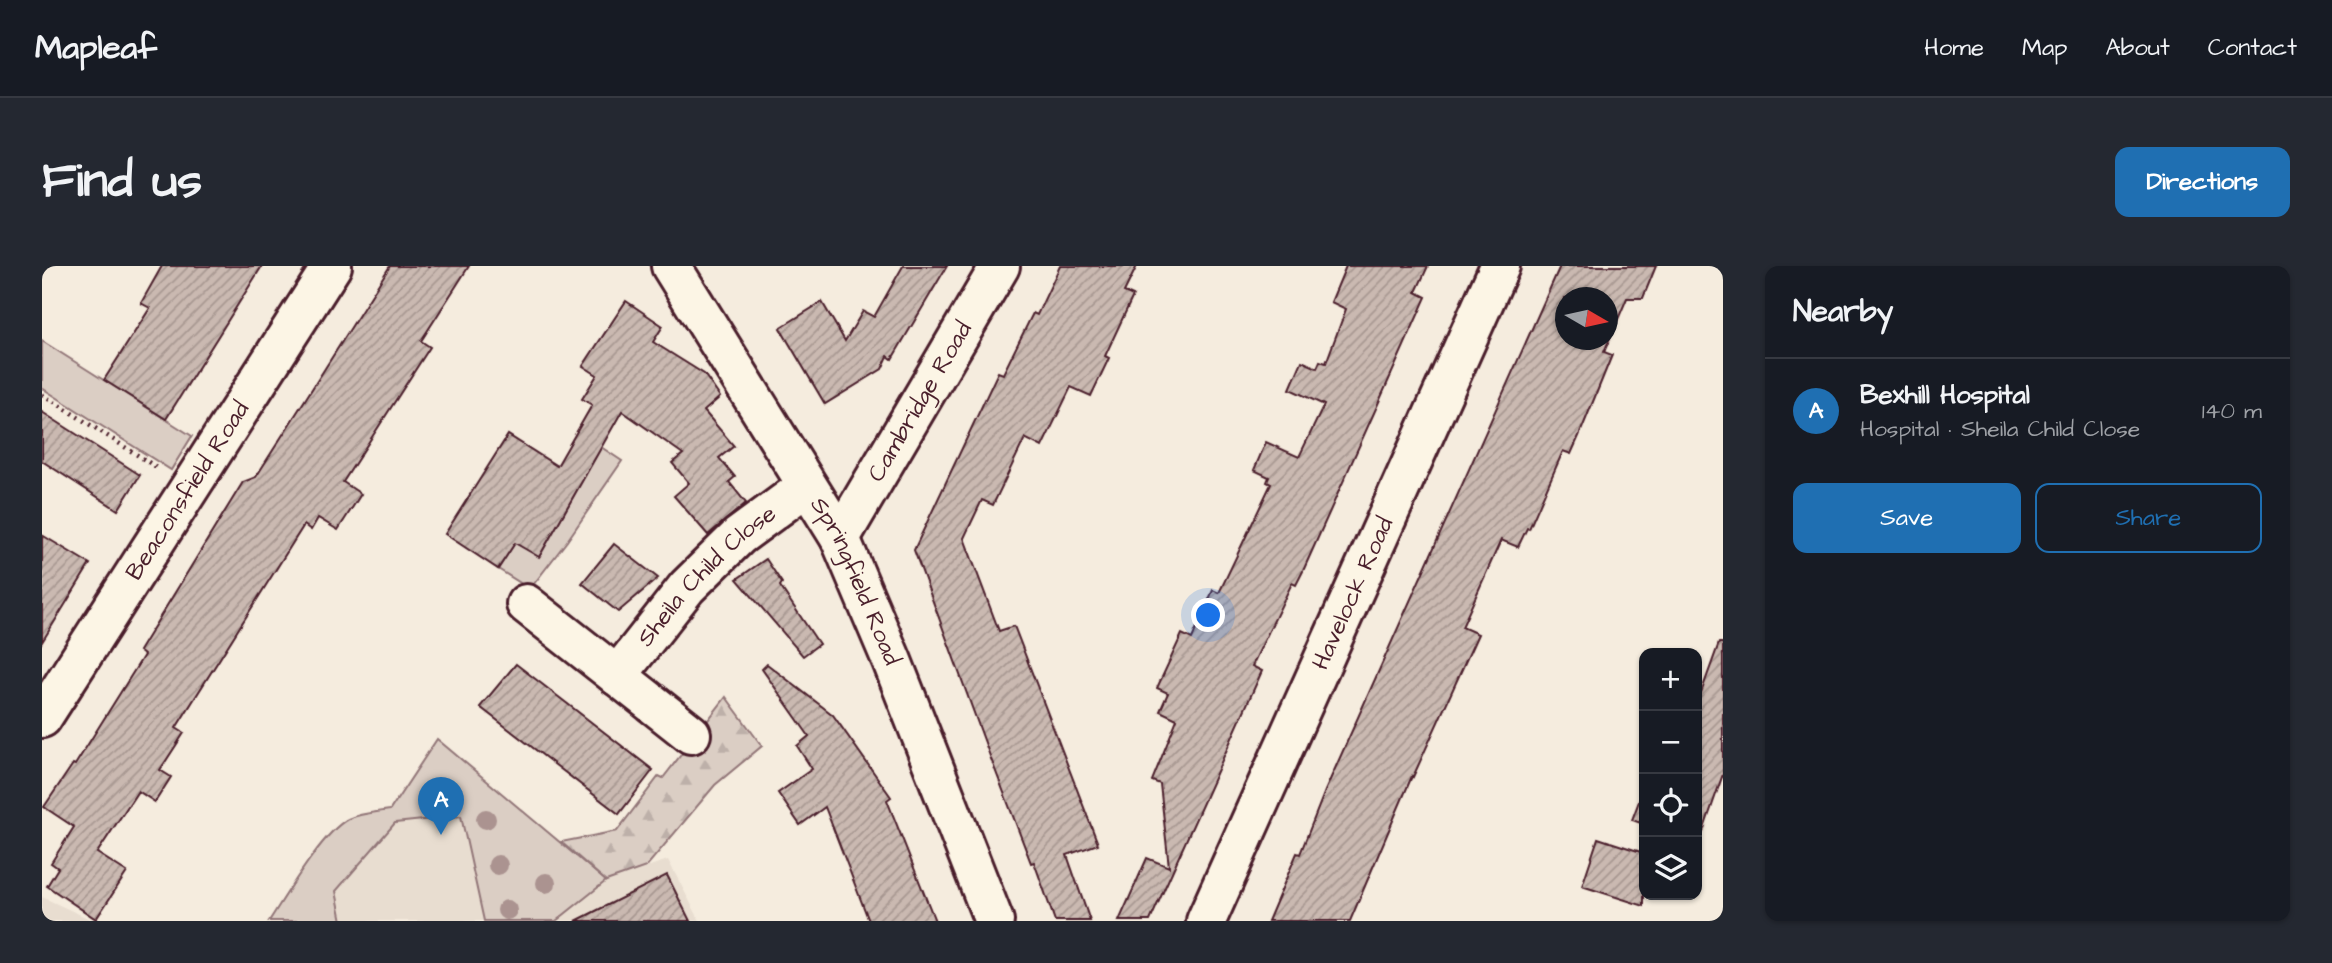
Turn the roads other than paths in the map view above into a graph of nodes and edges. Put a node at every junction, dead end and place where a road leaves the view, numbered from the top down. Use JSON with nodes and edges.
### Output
{"nodes":[{"id":1,"x":332,"y":266,"type":"edge"},
{"id":2,"x":671,"y":266,"type":"edge"},
{"id":3,"x":1000,"y":266,"type":"edge"},
{"id":4,"x":1500,"y":266,"type":"edge"},
{"id":5,"x":807,"y":486,"type":"junction"},
{"id":6,"x":840,"y":538,"type":"junction"},
{"id":7,"x":526,"y":604,"type":"dead end"},
{"id":8,"x":617,"y":676,"type":"junction"},
{"id":9,"x":42,"y":718,"type":"edge"},
{"id":10,"x":691,"y":734,"type":"dead end"},
{"id":11,"x":994,"y":921,"type":"edge"},
{"id":12,"x":1206,"y":921,"type":"edge"}],
"edges":[{"from":1,"to":9,"type":"street","name":"Beaconsfield Road"},
{"from":2,"to":5,"type":"street","name":"Springfield Road"},
{"from":3,"to":6,"type":"street","name":"Cambridge Road"},
{"from":4,"to":12,"type":"street","name":"Havelock Road"},
{"from":5,"to":6,"type":"street","name":"Springfield Road"},
{"from":5,"to":8,"type":"street","name":"Sheila Child Close"},
{"from":6,"to":11,"type":"street","name":"Springfield Road"},
{"from":7,"to":8,"type":"street"},
{"from":8,"to":10,"type":"street"}]}
